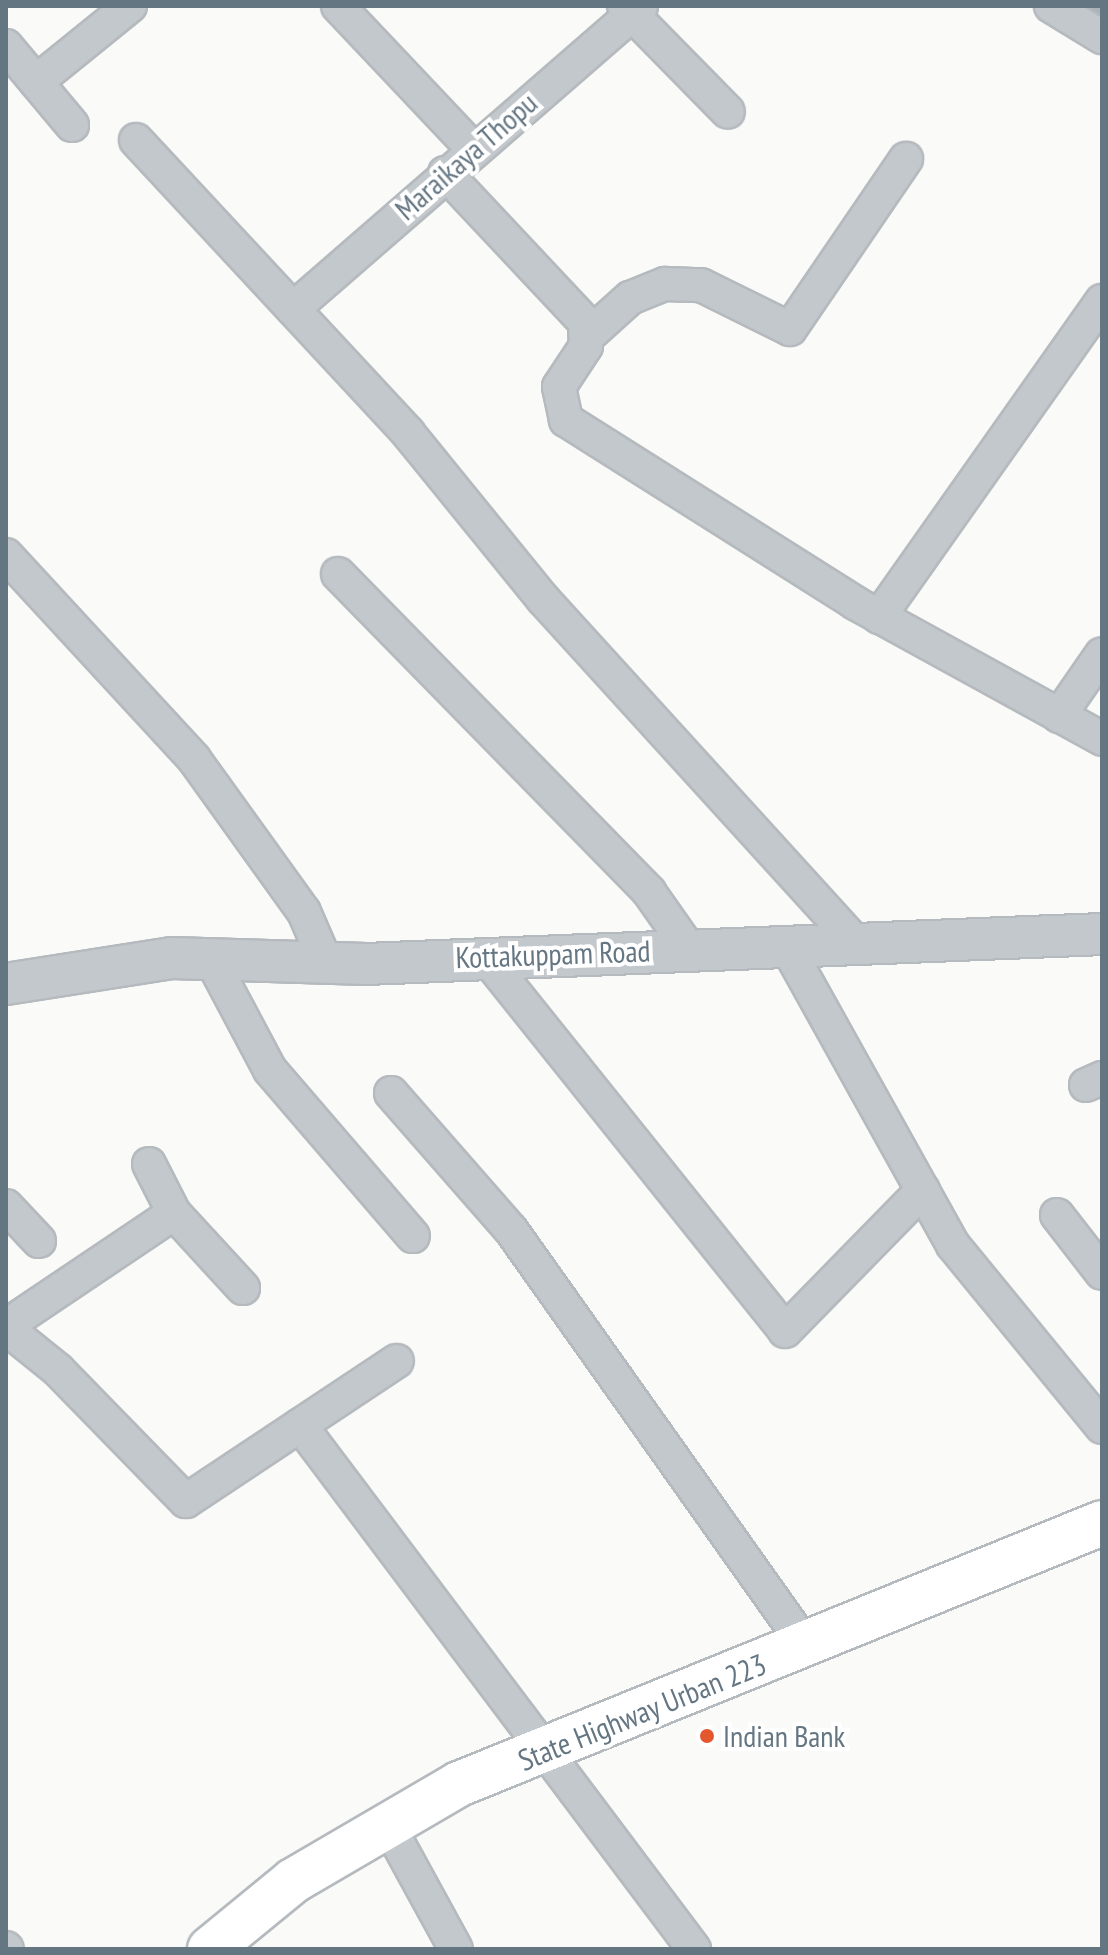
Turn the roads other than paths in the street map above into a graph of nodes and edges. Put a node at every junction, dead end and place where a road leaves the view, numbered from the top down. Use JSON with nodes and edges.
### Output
{"nodes":[{"id":1,"x":130,"y":6,"type":"edge"},
{"id":2,"x":338,"y":6,"type":"edge"},
{"id":3,"x":1051,"y":6,"type":"edge"},
{"id":4,"x":632,"y":9,"type":"edge"},
{"id":5,"x":1102,"y":37,"type":"edge"},
{"id":6,"x":6,"y":46,"type":"edge"},
{"id":7,"x":36,"y":82,"type":"junction"},
{"id":8,"x":728,"y":112,"type":"dead end"},
{"id":9,"x":72,"y":125,"type":"dead end"},
{"id":10,"x":136,"y":140,"type":"dead end"},
{"id":11,"x":473,"y":149,"type":"junction"},
{"id":12,"x":906,"y":159,"type":"dead end"},
{"id":13,"x":445,"y":173,"type":"junction"},
{"id":14,"x":1102,"y":301,"type":"edge"},
{"id":15,"x":293,"y":309,"type":"junction"},
{"id":16,"x":590,"y":334,"type":"junction"},
{"id":17,"x":6,"y":555,"type":"edge"},
{"id":18,"x":338,"y":574,"type":"dead end"},
{"id":19,"x":879,"y":617,"type":"junction"},
{"id":20,"x":1102,"y":654,"type":"edge"},
{"id":21,"x":1059,"y":716,"type":"junction"},
{"id":22,"x":1102,"y":739,"type":"edge"},
{"id":23,"x":1102,"y":934,"type":"edge"},
{"id":24,"x":856,"y":943,"type":"junction"},
{"id":25,"x":786,"y":945,"type":"junction"},
{"id":26,"x":689,"y":949,"type":"junction"},
{"id":27,"x":485,"y":956,"type":"junction"},
{"id":28,"x":211,"y":959,"type":"junction"},
{"id":29,"x":326,"y":963,"type":"junction"},
{"id":30,"x":6,"y":984,"type":"edge"},
{"id":31,"x":391,"y":1093,"type":"dead end"},
{"id":32,"x":149,"y":1164,"type":"dead end"},
{"id":33,"x":923,"y":1190,"type":"junction"},
{"id":34,"x":6,"y":1206,"type":"edge"},
{"id":35,"x":174,"y":1213,"type":"junction"},
{"id":36,"x":1057,"y":1215,"type":"dead end"},
{"id":37,"x":413,"y":1236,"type":"dead end"},
{"id":38,"x":39,"y":1241,"type":"dead end"},
{"id":39,"x":1102,"y":1273,"type":"edge"},
{"id":40,"x":243,"y":1288,"type":"dead end"},
{"id":41,"x":6,"y":1327,"type":"edge"},
{"id":42,"x":397,"y":1361,"type":"dead end"},
{"id":43,"x":300,"y":1425,"type":"junction"},
{"id":44,"x":1102,"y":1427,"type":"edge"},
{"id":45,"x":1102,"y":1523,"type":"edge"},
{"id":46,"x":806,"y":1646,"type":"junction"},
{"id":47,"x":546,"y":1752,"type":"junction"},
{"id":48,"x":388,"y":1825,"type":"junction"},
{"id":49,"x":210,"y":1949,"type":"edge"},
{"id":50,"x":456,"y":1949,"type":"edge"},
{"id":51,"x":694,"y":1949,"type":"edge"}],
"edges":[{"from":1,"to":7,"type":"street"},
{"from":2,"to":11,"type":"street"},
{"from":3,"to":5,"type":"street"},
{"from":4,"to":8,"type":"street"},
{"from":4,"to":11,"type":"street","name":"Maraikaya Thopu"},
{"from":6,"to":7,"type":"street"},
{"from":7,"to":9,"type":"street"},
{"from":10,"to":15,"type":"street"},
{"from":11,"to":13,"type":"street","name":"Maraikaya Thopu"},
{"from":12,"to":16,"type":"street"},
{"from":13,"to":15,"type":"street","name":"Maraikaya Thopu"},
{"from":13,"to":16,"type":"street"},
{"from":14,"to":19,"type":"street"},
{"from":15,"to":24,"type":"street"},
{"from":16,"to":19,"type":"street"},
{"from":17,"to":29,"type":"street"},
{"from":18,"to":26,"type":"street"},
{"from":19,"to":21,"type":"street"},
{"from":20,"to":21,"type":"street"},
{"from":21,"to":22,"type":"street"},
{"from":23,"to":24,"type":"street","name":"Kottakuppam Road"},
{"from":24,"to":25,"type":"street","name":"Kottakuppam Road"},
{"from":25,"to":26,"type":"street","name":"Kottakuppam Road"},
{"from":25,"to":33,"type":"street"},
{"from":26,"to":27,"type":"street","name":"Kottakuppam Road"},
{"from":27,"to":29,"type":"street","name":"Kottakuppam Road"},
{"from":27,"to":33,"type":"street"},
{"from":28,"to":29,"type":"street","name":"Kottakuppam Road"},
{"from":28,"to":30,"type":"street","name":"Kottakuppam Road"},
{"from":28,"to":37,"type":"street"},
{"from":31,"to":46,"type":"street"},
{"from":32,"to":35,"type":"street"},
{"from":33,"to":44,"type":"street"},
{"from":34,"to":38,"type":"street"},
{"from":35,"to":40,"type":"street"},
{"from":35,"to":41,"type":"street"},
{"from":36,"to":39,"type":"street"},
{"from":41,"to":43,"type":"street"},
{"from":42,"to":43,"type":"street"},
{"from":43,"to":47,"type":"street"},
{"from":45,"to":46,"type":"main road","name":"State Highway Urban 223"},
{"from":46,"to":47,"type":"main road","name":"State Highway Urban 223"},
{"from":47,"to":48,"type":"main road","name":"State Highway Urban 223"},
{"from":47,"to":51,"type":"street"},
{"from":48,"to":49,"type":"main road","name":"State Highway Urban 223"},
{"from":48,"to":50,"type":"street"}]}
